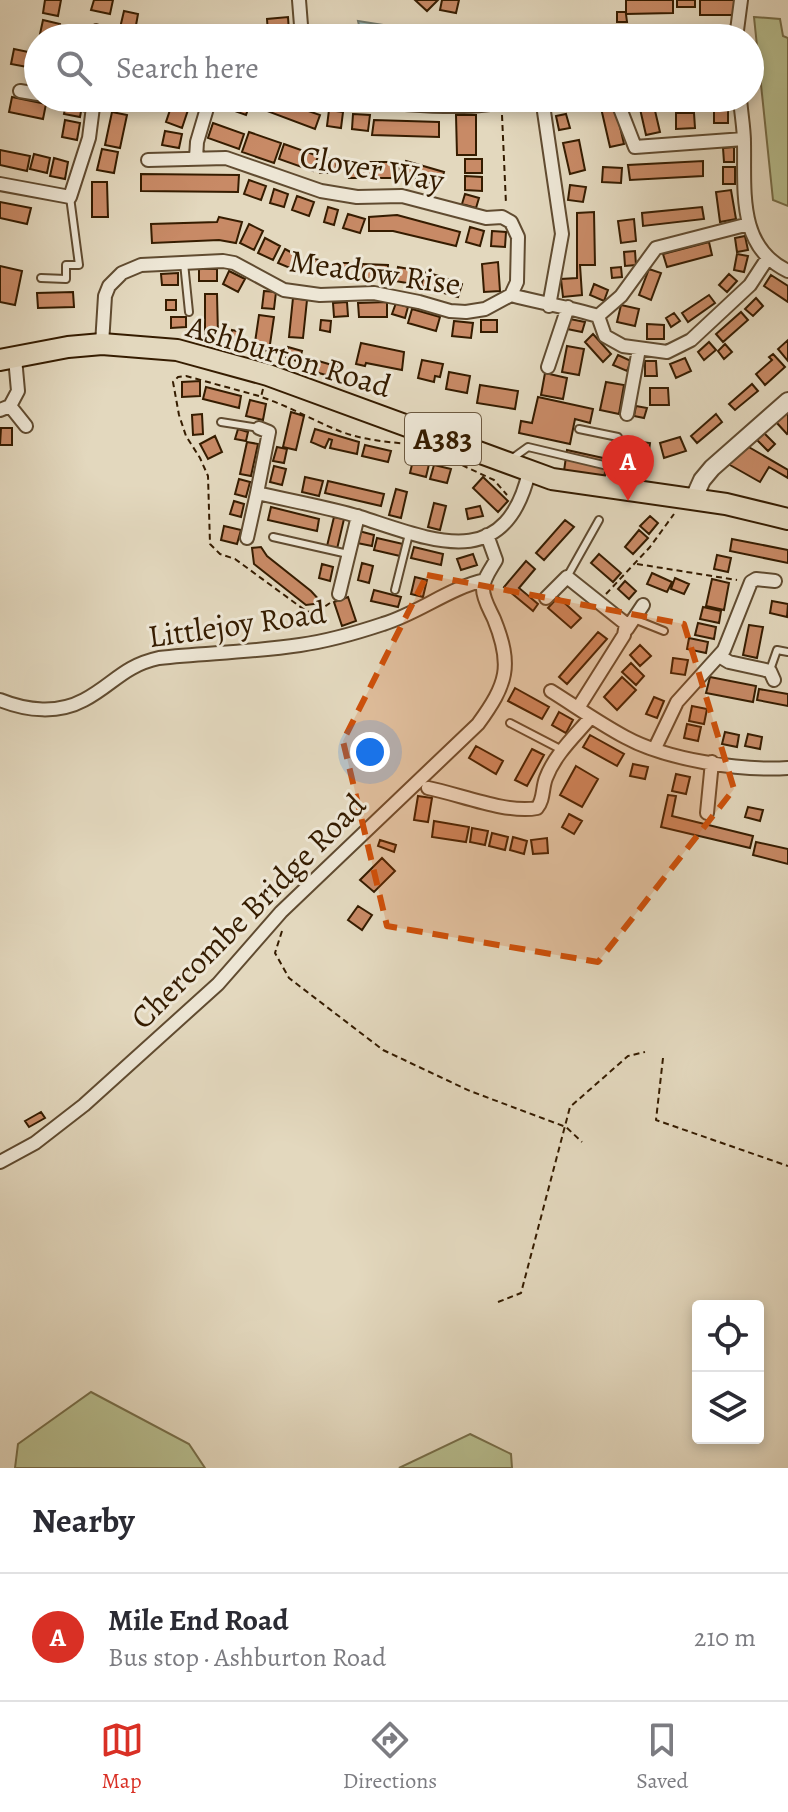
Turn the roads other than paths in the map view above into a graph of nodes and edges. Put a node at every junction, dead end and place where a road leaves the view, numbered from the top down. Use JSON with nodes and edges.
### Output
{"nodes":[{"id":1,"x":299,"y":0,"type":"edge"},
{"id":2,"x":741,"y":0,"type":"edge"},
{"id":3,"x":301,"y":24,"type":"edge"},
{"id":4,"x":738,"y":24,"type":"edge"},
{"id":5,"x":20,"y":91,"type":"dead end"},
{"id":6,"x":24,"y":92,"type":"edge"},
{"id":7,"x":91,"y":112,"type":"edge"},
{"id":8,"x":206,"y":112,"type":"edge"},
{"id":9,"x":544,"y":112,"type":"edge"},
{"id":10,"x":621,"y":112,"type":"edge"},
{"id":11,"x":741,"y":112,"type":"edge"},
{"id":12,"x":744,"y":139,"type":"junction"},
{"id":13,"x":196,"y":158,"type":"junction"},
{"id":14,"x":148,"y":160,"type":"dead end"},
{"id":15,"x":0,"y":184,"type":"edge"},
{"id":16,"x":70,"y":197,"type":"junction"},
{"id":17,"x":749,"y":224,"type":"junction"},
{"id":18,"x":767,"y":259,"type":"junction"},
{"id":19,"x":184,"y":263,"type":"junction"},
{"id":20,"x":788,"y":271,"type":"edge"},
{"id":21,"x":41,"y":278,"type":"dead end"},
{"id":22,"x":511,"y":295,"type":"junction"},
{"id":23,"x":549,"y":306,"type":"junction"},
{"id":24,"x":568,"y":307,"type":"junction"},
{"id":25,"x":189,"y":312,"type":"dead end"},
{"id":26,"x":598,"y":316,"type":"junction"},
{"id":27,"x":102,"y":344,"type":"junction"},
{"id":28,"x":639,"y":349,"type":"junction"},
{"id":29,"x":8,"y":359,"type":"edge"},
{"id":30,"x":548,"y":367,"type":"dead end"},
{"id":31,"x":788,"y":401,"type":"edge"},
{"id":32,"x":5,"y":408,"type":"edge"},
{"id":33,"x":627,"y":414,"type":"dead end"},
{"id":34,"x":221,"y":422,"type":"dead end"},
{"id":35,"x":26,"y":426,"type":"dead end"},
{"id":36,"x":259,"y":428,"type":"joint"},
{"id":37,"x":579,"y":429,"type":"dead end"},
{"id":38,"x":505,"y":463,"type":"junction"},
{"id":39,"x":612,"y":467,"type":"junction"},
{"id":40,"x":529,"y":472,"type":"junction"},
{"id":41,"x":606,"y":488,"type":"junction"},
{"id":42,"x":257,"y":493,"type":"junction"},
{"id":43,"x":685,"y":504,"type":"junction"},
{"id":44,"x":358,"y":516,"type":"junction"},
{"id":45,"x":788,"y":519,"type":"edge"},
{"id":46,"x":599,"y":520,"type":"dead end"},
{"id":47,"x":409,"y":534,"type":"junction"},
{"id":48,"x":487,"y":535,"type":"junction"},
{"id":49,"x":273,"y":537,"type":"dead end"},
{"id":50,"x":247,"y":538,"type":"dead end"},
{"id":51,"x":348,"y":554,"type":"junction"},
{"id":52,"x":567,"y":577,"type":"junction"},
{"id":53,"x":485,"y":580,"type":"junction"},
{"id":54,"x":775,"y":581,"type":"dead end"},
{"id":55,"x":395,"y":590,"type":"dead end"},
{"id":56,"x":339,"y":594,"type":"road end"},
{"id":57,"x":546,"y":598,"type":"dead end"},
{"id":58,"x":643,"y":605,"type":"dead end"},
{"id":59,"x":631,"y":624,"type":"junction"},
{"id":60,"x":664,"y":631,"type":"dead end"},
{"id":61,"x":788,"y":652,"type":"edge"},
{"id":62,"x":719,"y":656,"type":"junction"},
{"id":63,"x":772,"y":676,"type":"joint"},
{"id":64,"x":551,"y":691,"type":"dead end"},
{"id":65,"x":0,"y":700,"type":"edge"},
{"id":66,"x":578,"y":708,"type":"junction"},
{"id":67,"x":591,"y":717,"type":"junction"},
{"id":68,"x":510,"y":723,"type":"dead end"},
{"id":69,"x":655,"y":748,"type":"junction"},
{"id":70,"x":562,"y":750,"type":"junction"},
{"id":71,"x":712,"y":762,"type":"junction"},
{"id":72,"x":788,"y":768,"type":"edge"},
{"id":73,"x":428,"y":788,"type":"dead end"},
{"id":74,"x":707,"y":813,"type":"dead end"},
{"id":75,"x":0,"y":1162,"type":"edge"}],
"edges":[{"from":1,"to":3,"type":"street"},
{"from":2,"to":4,"type":"street"},
{"from":5,"to":6,"type":"street"},
{"from":7,"to":16,"type":"street"},
{"from":8,"to":13,"type":"street"},
{"from":9,"to":23,"type":"street"},
{"from":10,"to":12,"type":"street"},
{"from":11,"to":12,"type":"street"},
{"from":12,"to":17,"type":"street"},
{"from":13,"to":14,"type":"street","name":"Clover Way"},
{"from":13,"to":22,"type":"street","name":"Clover Way"},
{"from":15,"to":16,"type":"street"},
{"from":16,"to":21,"type":"lane"},
{"from":17,"to":18,"type":"street"},
{"from":17,"to":26,"type":"street"},
{"from":18,"to":20,"type":"street"},
{"from":18,"to":28,"type":"street"},
{"from":19,"to":22,"type":"street","name":"Meadow Rise"},
{"from":19,"to":25,"type":"lane"},
{"from":19,"to":27,"type":"street","name":"Meadow Rise"},
{"from":22,"to":23,"type":"street"},
{"from":23,"to":24,"type":"street"},
{"from":24,"to":26,"type":"street"},
{"from":24,"to":30,"type":"street"},
{"from":26,"to":28,"type":"street"},
{"from":27,"to":29,"type":"main road","name":"Ashburton Road","number":"A383"},
{"from":27,"to":38,"type":"main road","name":"Ashburton Road","number":"A383"},
{"from":28,"to":33,"type":"street"},
{"from":29,"to":32,"type":"street"},
{"from":31,"to":43,"type":"street"},
{"from":32,"to":35,"type":"street"},
{"from":34,"to":36,"type":"lane"},
{"from":36,"to":42,"type":"street"},
{"from":37,"to":39,"type":"lane"},
{"from":38,"to":39,"type":"lane"},
{"from":38,"to":40,"type":"main road","name":"Ashburton Road","number":"A383"},
{"from":39,"to":41,"type":"lane"},
{"from":40,"to":41,"type":"main road","name":"Ashburton Road","number":"A383"},
{"from":40,"to":48,"type":"street"},
{"from":41,"to":43,"type":"main road","name":"Ashburton Road","number":"A383"},
{"from":42,"to":44,"type":"street"},
{"from":42,"to":50,"type":"street"},
{"from":43,"to":45,"type":"main road","name":"Ashburton Road","number":"A383"},
{"from":44,"to":47,"type":"street"},
{"from":44,"to":51,"type":"street"},
{"from":46,"to":52,"type":"lane"},
{"from":47,"to":48,"type":"street"},
{"from":47,"to":55,"type":"lane"},
{"from":48,"to":53,"type":"street","name":"Chercombe Bridge Road"},
{"from":49,"to":51,"type":"lane"},
{"from":51,"to":56,"type":"street"},
{"from":52,"to":57,"type":"street"},
{"from":52,"to":59,"type":"street"},
{"from":53,"to":65,"type":"street","name":"Littlejoy Road"},
{"from":53,"to":75,"type":"street","name":"Chercombe Bridge Road"},
{"from":54,"to":62,"type":"street"},
{"from":58,"to":59,"type":"street"},
{"from":59,"to":60,"type":"lane"},
{"from":59,"to":66,"type":"street"},
{"from":61,"to":63,"type":"lane"},
{"from":62,"to":63,"type":"street"},
{"from":62,"to":69,"type":"street"},
{"from":64,"to":66,"type":"street"},
{"from":66,"to":67,"type":"street"},
{"from":67,"to":69,"type":"street"},
{"from":67,"to":70,"type":"street"},
{"from":68,"to":70,"type":"lane"},
{"from":69,"to":71,"type":"street"},
{"from":70,"to":73,"type":"street"},
{"from":71,"to":72,"type":"street"},
{"from":71,"to":74,"type":"street"}]}
